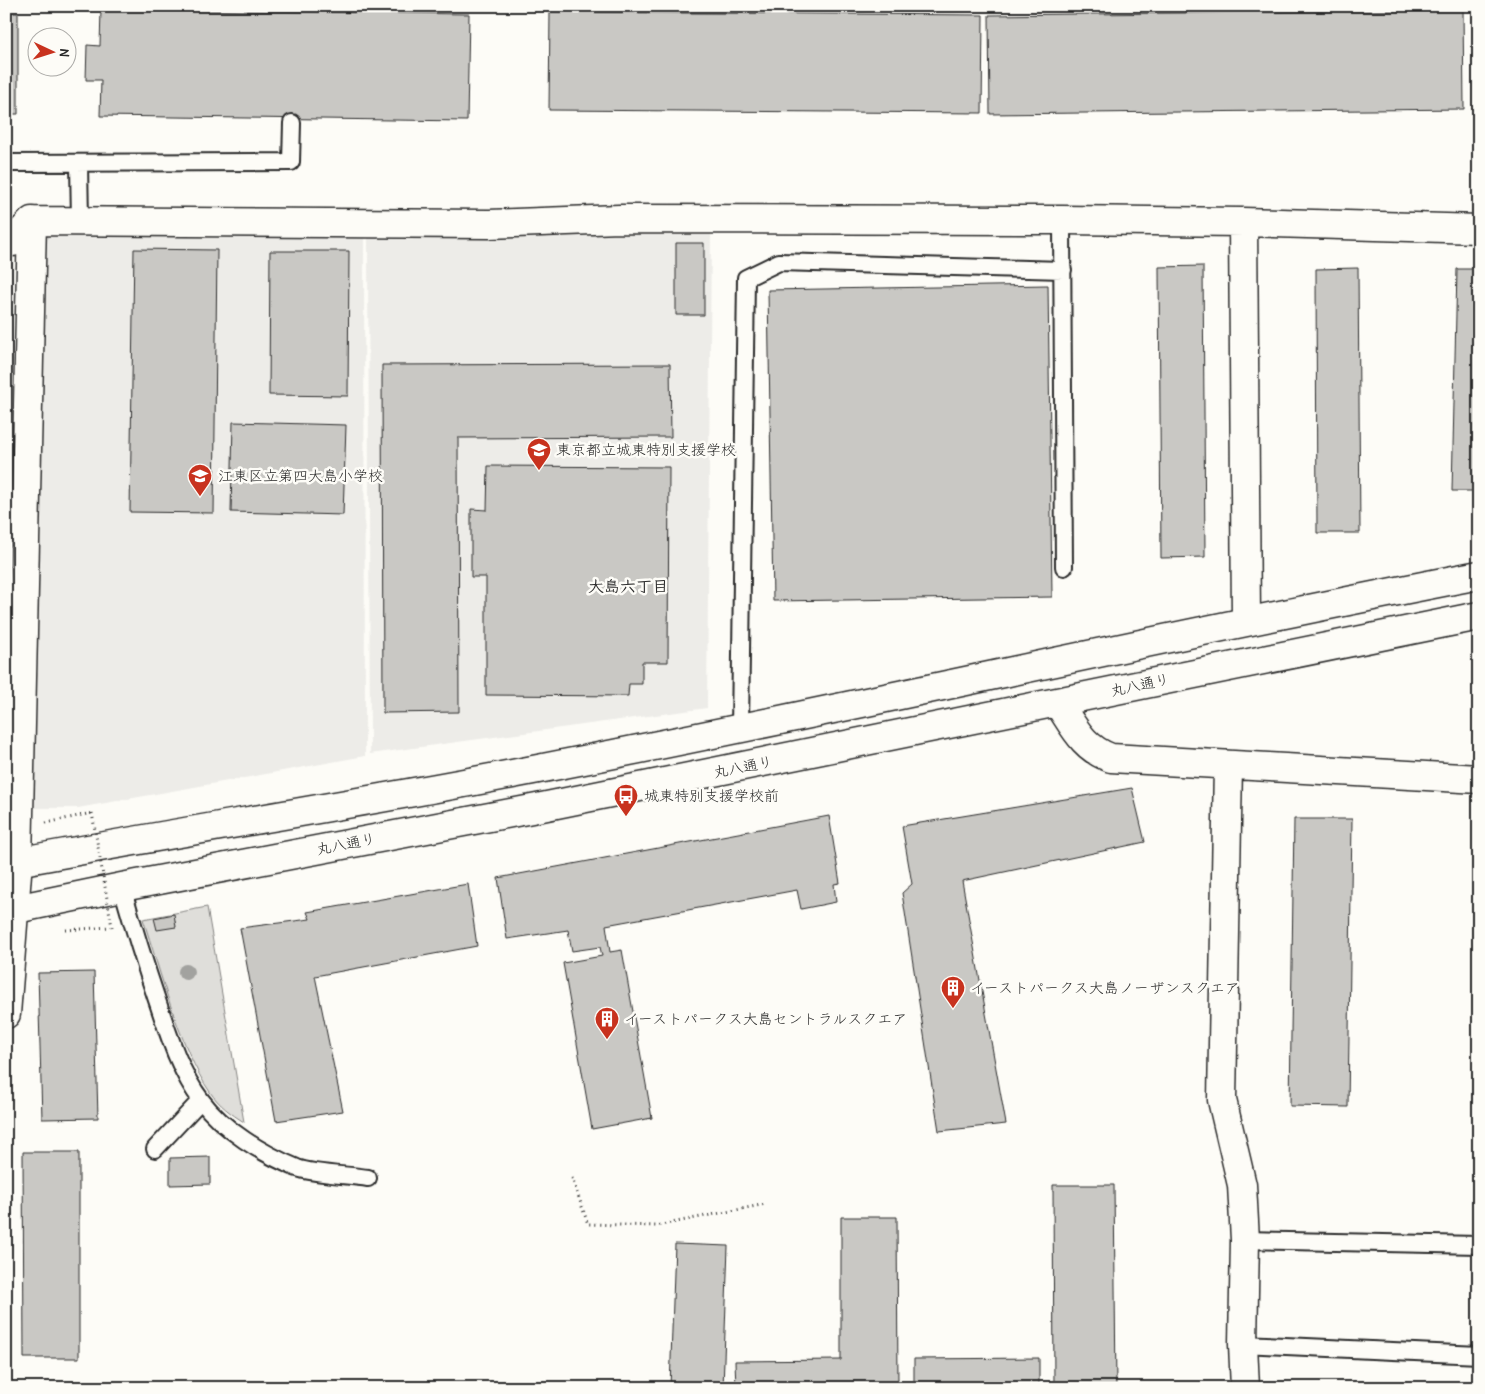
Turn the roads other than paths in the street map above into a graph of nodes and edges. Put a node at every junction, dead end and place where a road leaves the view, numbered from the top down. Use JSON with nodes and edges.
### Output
{"nodes":[{"id":1,"x":292,"y":123,"type":"dead end"},
{"id":2,"x":6,"y":163,"type":"edge"},
{"id":3,"x":79,"y":163,"type":"junction"},
{"id":4,"x":1062,"y":220,"type":"junction"},
{"id":5,"x":32,"y":221,"type":"junction"},
{"id":6,"x":80,"y":221,"type":"junction"},
{"id":7,"x":1242,"y":222,"type":"junction"},
{"id":8,"x":1479,"y":229,"type":"edge"},
{"id":9,"x":6,"y":242,"type":"edge"},
{"id":10,"x":1063,"y":270,"type":"junction"},
{"id":11,"x":1064,"y":567,"type":"dead end"},
{"id":12,"x":1479,"y":575,"type":"edge"},
{"id":13,"x":1479,"y":616,"type":"edge"},
{"id":14,"x":1257,"y":618,"type":"junction"},
{"id":15,"x":14,"y":682,"type":"edge"},
{"id":16,"x":1058,"y":703,"type":"junction"},
{"id":17,"x":740,"y":729,"type":"junction"},
{"id":18,"x":1228,"y":766,"type":"junction"},
{"id":19,"x":1479,"y":779,"type":"edge"},
{"id":20,"x":12,"y":862,"type":"edge"},
{"id":21,"x":122,"y":887,"type":"junction"},
{"id":22,"x":11,"y":910,"type":"edge"},
{"id":23,"x":6,"y":1014,"type":"edge"},
{"id":24,"x":201,"y":1100,"type":"junction"},
{"id":25,"x":155,"y":1149,"type":"dead end"},
{"id":26,"x":368,"y":1178,"type":"dead end"},
{"id":27,"x":1245,"y":1240,"type":"junction"},
{"id":28,"x":1479,"y":1245,"type":"edge"},
{"id":29,"x":1243,"y":1344,"type":"junction"},
{"id":30,"x":1479,"y":1355,"type":"edge"},
{"id":31,"x":1245,"y":1388,"type":"edge"}],
"edges":[{"from":1,"to":3,"type":"lane"},
{"from":2,"to":3,"type":"lane"},
{"from":3,"to":6,"type":"lane"},
{"from":4,"to":6,"type":"street"},
{"from":4,"to":7,"type":"street"},
{"from":4,"to":10,"type":"lane"},
{"from":5,"to":6,"type":"street"},
{"from":5,"to":9,"type":"street"},
{"from":5,"to":15,"type":"street"},
{"from":7,"to":8,"type":"street"},
{"from":7,"to":14,"type":"street"},
{"from":10,"to":11,"type":"lane"},
{"from":10,"to":17,"type":"lane"},
{"from":12,"to":14,"type":"street"},
{"from":13,"to":16,"type":"street","name":"丸八通り"},
{"from":14,"to":17,"type":"street"},
{"from":15,"to":20,"type":"street"},
{"from":16,"to":18,"type":"street"},
{"from":16,"to":21,"type":"street","name":"丸八通り"},
{"from":17,"to":20,"type":"street"},
{"from":18,"to":19,"type":"street"},
{"from":18,"to":27,"type":"street"},
{"from":20,"to":22,"type":"street"},
{"from":21,"to":22,"type":"street","name":"丸八通り"},
{"from":21,"to":24,"type":"lane"},
{"from":22,"to":23,"type":"street"},
{"from":24,"to":25,"type":"lane"},
{"from":24,"to":26,"type":"lane"},
{"from":27,"to":28,"type":"lane"},
{"from":27,"to":29,"type":"street"},
{"from":29,"to":30,"type":"lane"},
{"from":29,"to":31,"type":"street"}]}
